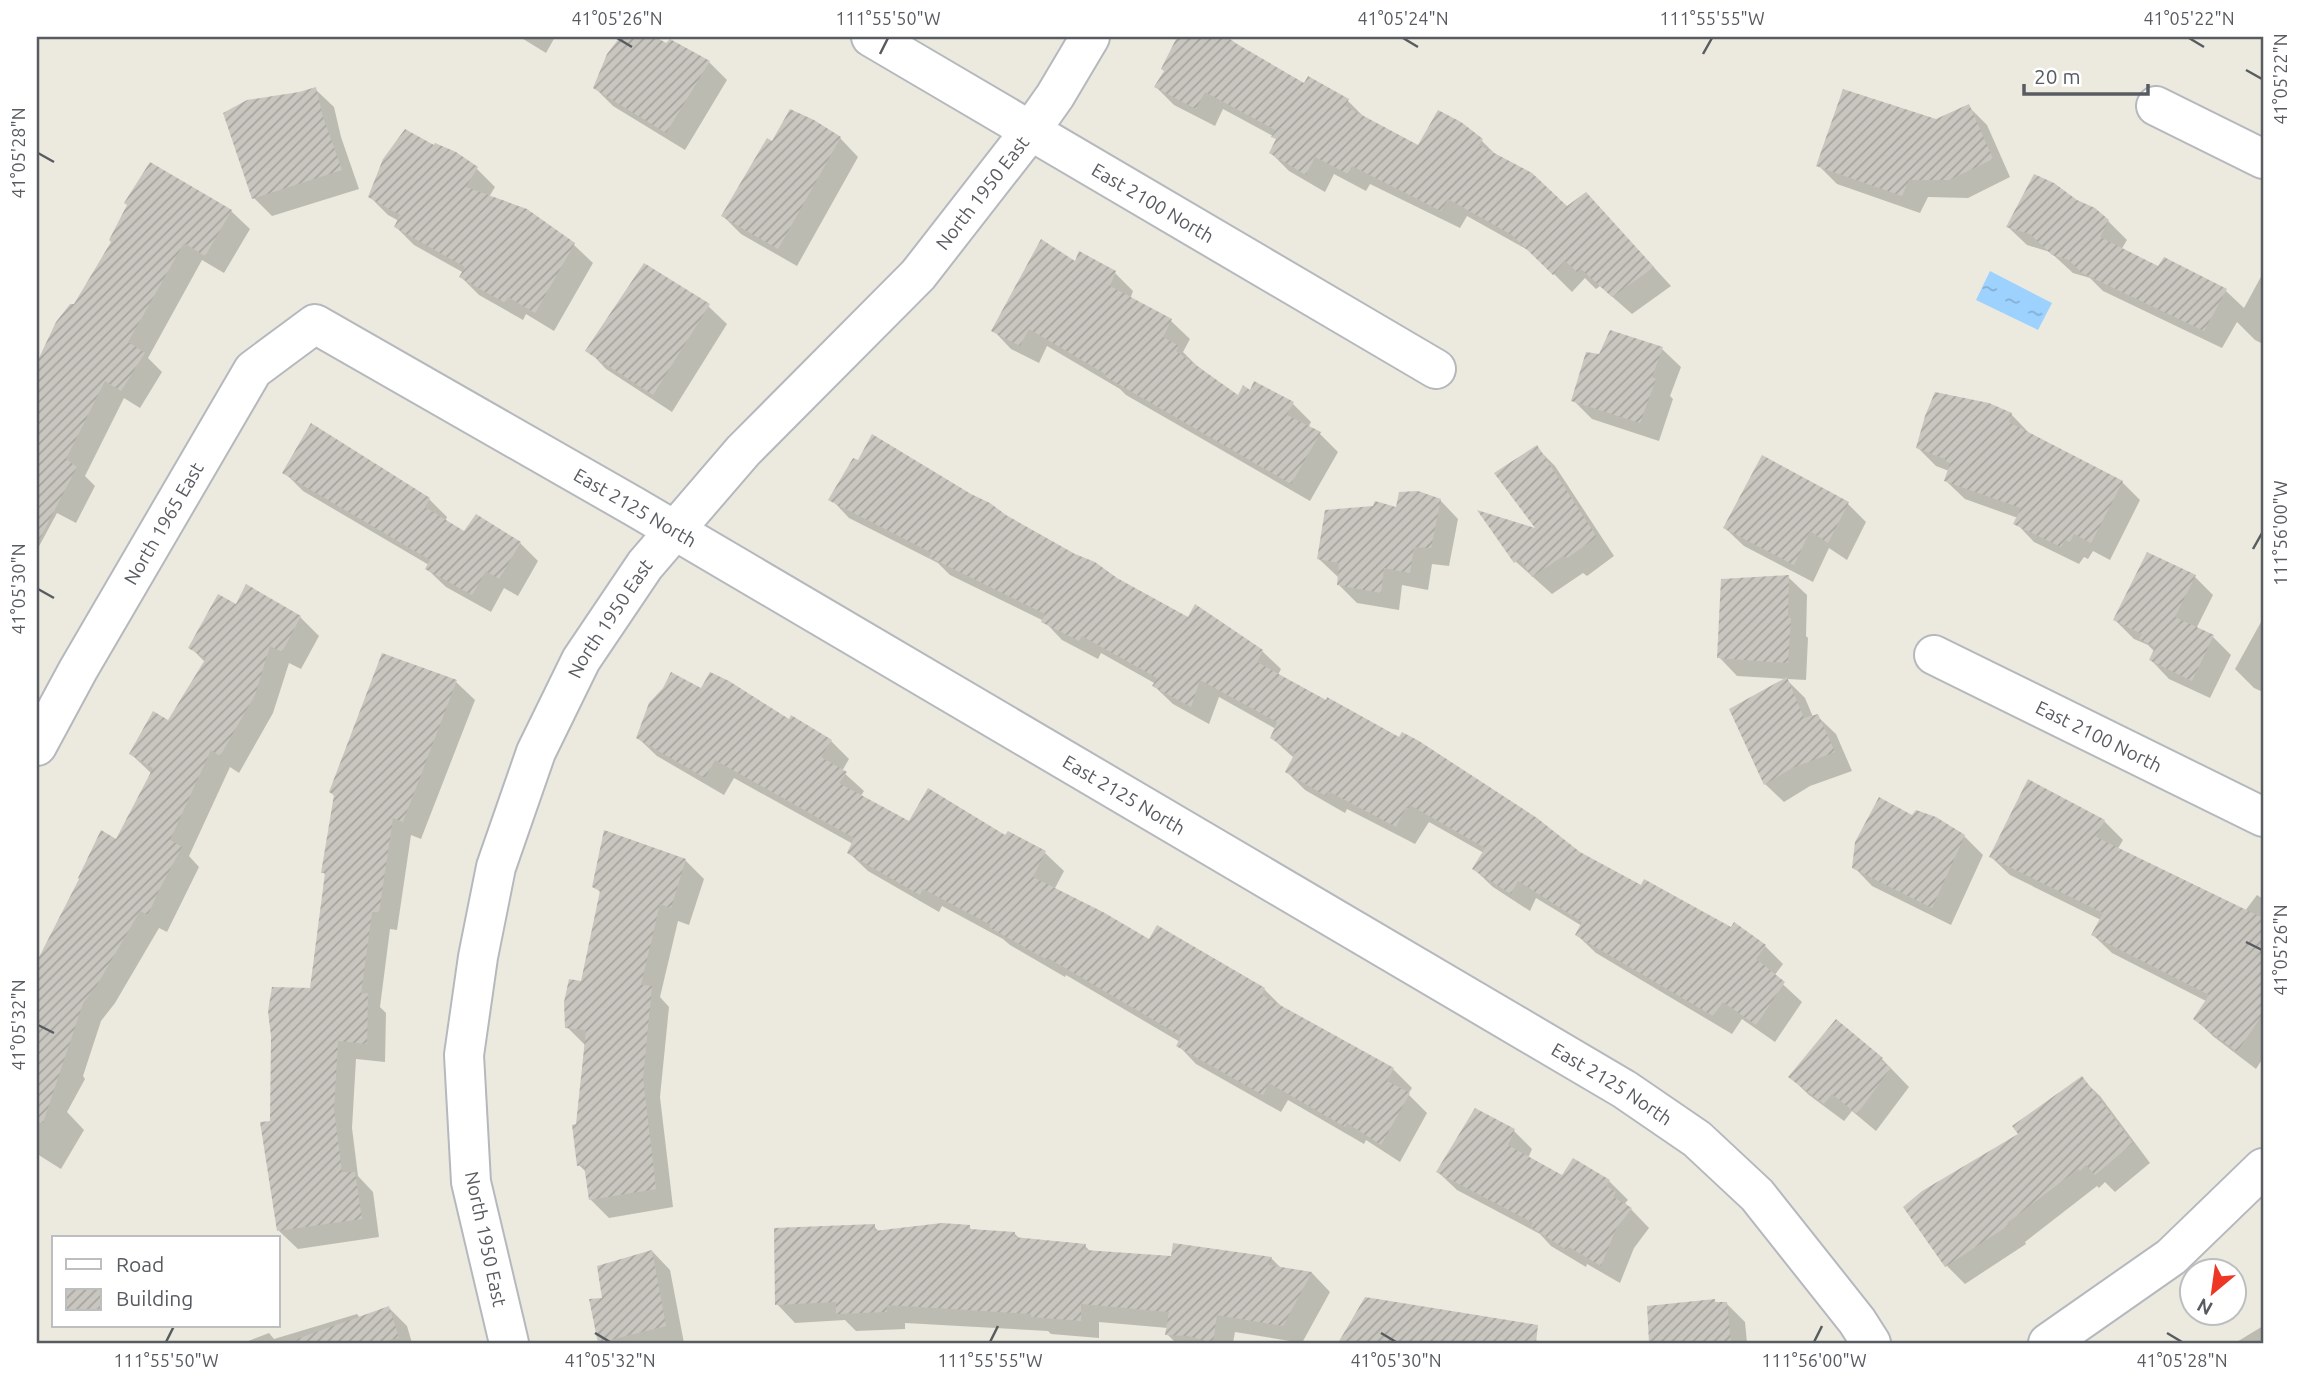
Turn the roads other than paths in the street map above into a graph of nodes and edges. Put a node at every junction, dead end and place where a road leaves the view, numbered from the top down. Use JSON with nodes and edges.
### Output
{"nodes":[{"id":1,"x":871,"y":37,"type":"edge"},
{"id":2,"x":1090,"y":37,"type":"edge"},
{"id":3,"x":2156,"y":106,"type":"dead end"},
{"id":4,"x":1031,"y":131,"type":"junction"},
{"id":5,"x":2263,"y":159,"type":"edge"},
{"id":6,"x":314,"y":324,"type":"joint"},
{"id":7,"x":1436,"y":369,"type":"dead end"},
{"id":8,"x":674,"y":531,"type":"junction"},
{"id":9,"x":1934,"y":655,"type":"dead end"},
{"id":10,"x":37,"y":746,"type":"edge"},
{"id":11,"x":2263,"y":817,"type":"edge"},
{"id":12,"x":2263,"y":1168,"type":"edge"},
{"id":13,"x":509,"y":1343,"type":"edge"},
{"id":14,"x":1871,"y":1343,"type":"edge"},
{"id":15,"x":2048,"y":1343,"type":"edge"}],
"edges":[{"from":1,"to":4,"type":"street","name":"East 2100 North"},
{"from":2,"to":4,"type":"street","name":"North 1950 East"},
{"from":3,"to":5,"type":"street"},
{"from":4,"to":7,"type":"street","name":"East 2100 North"},
{"from":4,"to":8,"type":"street","name":"North 1950 East"},
{"from":6,"to":8,"type":"street","name":"East 2125 North"},
{"from":6,"to":10,"type":"street","name":"North 1965 East"},
{"from":8,"to":13,"type":"street","name":"North 1950 East"},
{"from":8,"to":14,"type":"street","name":"East 2125 North"},
{"from":9,"to":11,"type":"street","name":"East 2100 North"},
{"from":12,"to":15,"type":"street"}]}
